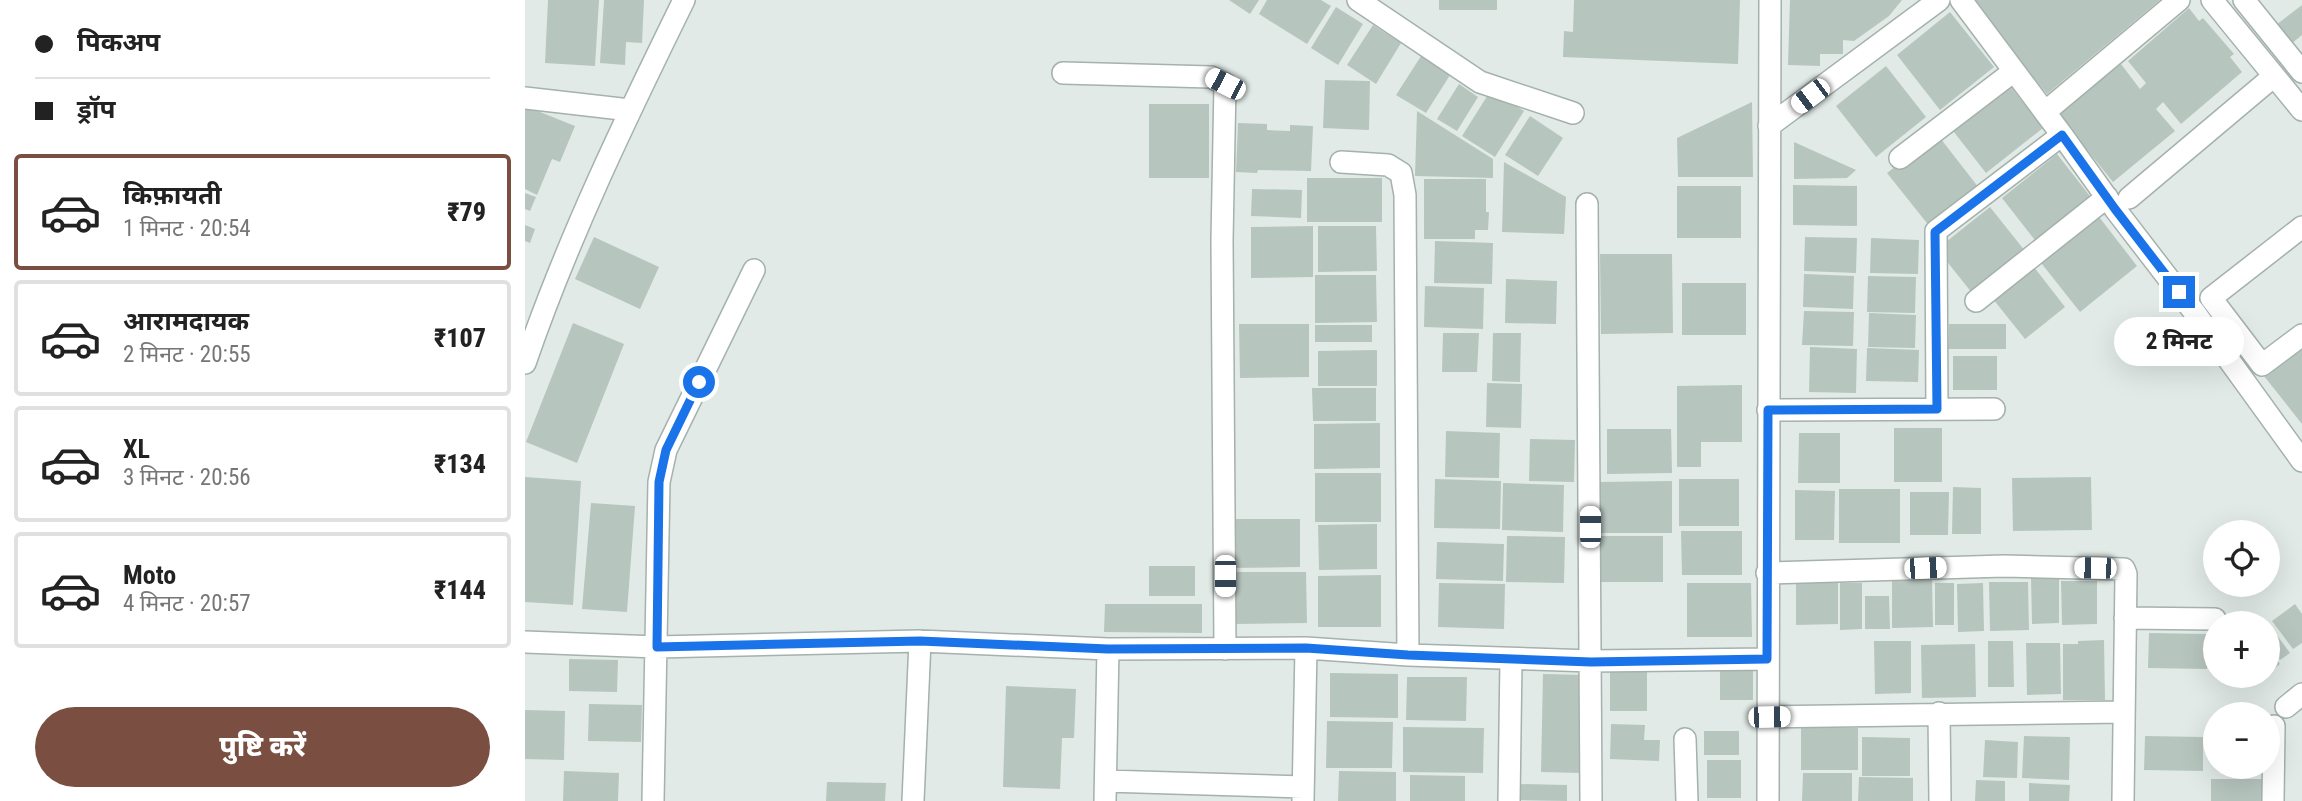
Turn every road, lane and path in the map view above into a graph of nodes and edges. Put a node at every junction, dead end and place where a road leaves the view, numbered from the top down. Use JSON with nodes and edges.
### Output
{"nodes":[{"id":1,"x":684,"y":0,"type":"edge"},
{"id":2,"x":1358,"y":0,"type":"edge"},
{"id":3,"x":1770,"y":0,"type":"edge"},
{"id":4,"x":1939,"y":0,"type":"edge"},
{"id":5,"x":1961,"y":0,"type":"edge"},
{"id":6,"x":2179,"y":0,"type":"edge"},
{"id":7,"x":2212,"y":0,"type":"edge"},
{"id":8,"x":2245,"y":0,"type":"edge"},
{"id":9,"x":2014,"y":71,"type":"junction"},
{"id":10,"x":2302,"y":72,"type":"edge"},
{"id":11,"x":1063,"y":73,"type":"dead end"},
{"id":12,"x":2274,"y":76,"type":"junction"},
{"id":13,"x":525,"y":98,"type":"edge"},
{"id":14,"x":630,"y":110,"type":"junction"},
{"id":15,"x":2302,"y":110,"type":"edge"},
{"id":16,"x":2045,"y":112,"type":"junction"},
{"id":17,"x":1573,"y":113,"type":"dead end"},
{"id":18,"x":1769,"y":127,"type":"junction"},
{"id":19,"x":2062,"y":135,"type":"junction"},
{"id":20,"x":1901,"y":158,"type":"dead end"},
{"id":21,"x":1341,"y":162,"type":"dead end"},
{"id":22,"x":2107,"y":197,"type":"junction"},
{"id":23,"x":2129,"y":198,"type":"dead end"},
{"id":24,"x":1587,"y":204,"type":"dead end"},
{"id":25,"x":2302,"y":227,"type":"edge"},
{"id":26,"x":754,"y":270,"type":"dead end"},
{"id":27,"x":1976,"y":301,"type":"dead end"},
{"id":28,"x":2302,"y":335,"type":"edge"},
{"id":29,"x":525,"y":363,"type":"edge"},
{"id":30,"x":1937,"y":409,"type":"junction"},
{"id":31,"x":1768,"y":410,"type":"junction"},
{"id":32,"x":1994,"y":410,"type":"dead end"},
{"id":33,"x":2302,"y":461,"type":"edge"},
{"id":34,"x":1767,"y":573,"type":"junction"},
{"id":35,"x":2125,"y":618,"type":"junction"},
{"id":36,"x":2203,"y":619,"type":"edge"},
{"id":37,"x":920,"y":641,"type":"junction"},
{"id":38,"x":525,"y":642,"type":"edge"},
{"id":39,"x":657,"y":647,"type":"junction"},
{"id":40,"x":1306,"y":648,"type":"junction"},
{"id":41,"x":1108,"y":649,"type":"junction"},
{"id":42,"x":1225,"y":649,"type":"junction"},
{"id":43,"x":1408,"y":655,"type":"junction"},
{"id":44,"x":1511,"y":659,"type":"junction"},
{"id":45,"x":1767,"y":659,"type":"junction"},
{"id":46,"x":1591,"y":662,"type":"junction"},
{"id":47,"x":2124,"y":712,"type":"junction"},
{"id":48,"x":1939,"y":713,"type":"junction"},
{"id":49,"x":1769,"y":717,"type":"junction"},
{"id":50,"x":1685,"y":739,"type":"dead end"},
{"id":51,"x":2273,"y":779,"type":"edge"},
{"id":52,"x":1106,"y":791,"type":"edge"},
{"id":53,"x":1303,"y":794,"type":"edge"},
{"id":54,"x":653,"y":801,"type":"edge"},
{"id":55,"x":913,"y":801,"type":"edge"},
{"id":56,"x":1509,"y":801,"type":"edge"},
{"id":57,"x":1591,"y":801,"type":"edge"},
{"id":58,"x":1687,"y":801,"type":"edge"},
{"id":59,"x":1768,"y":801,"type":"edge"},
{"id":60,"x":1940,"y":801,"type":"edge"},
{"id":61,"x":2123,"y":801,"type":"edge"},
{"id":62,"x":2273,"y":801,"type":"edge"}],
"edges":[{"from":1,"to":14,"type":"street"},
{"from":2,"to":17,"type":"street"},
{"from":3,"to":18,"type":"street"},
{"from":4,"to":18,"type":"street"},
{"from":5,"to":9,"type":"street"},
{"from":6,"to":16,"type":"street"},
{"from":7,"to":12,"type":"street"},
{"from":8,"to":10,"type":"street"},
{"from":9,"to":16,"type":"street"},
{"from":9,"to":20,"type":"street"},
{"from":11,"to":42,"type":"street"},
{"from":12,"to":15,"type":"street"},
{"from":12,"to":23,"type":"street"},
{"from":13,"to":14,"type":"street"},
{"from":14,"to":29,"type":"street"},
{"from":16,"to":19,"type":"street"},
{"from":18,"to":31,"type":"street"},
{"from":19,"to":22,"type":"street"},
{"from":19,"to":30,"type":"street"},
{"from":21,"to":43,"type":"street"},
{"from":22,"to":27,"type":"street"},
{"from":22,"to":33,"type":"street"},
{"from":24,"to":46,"type":"street"},
{"from":25,"to":28,"type":"street"},
{"from":26,"to":39,"type":"street"},
{"from":30,"to":31,"type":"street"},
{"from":30,"to":32,"type":"street"},
{"from":31,"to":34,"type":"street"},
{"from":34,"to":35,"type":"street"},
{"from":34,"to":45,"type":"street"},
{"from":35,"to":36,"type":"street"},
{"from":35,"to":47,"type":"street"},
{"from":37,"to":39,"type":"street"},
{"from":37,"to":41,"type":"street"},
{"from":37,"to":55,"type":"street"},
{"from":38,"to":39,"type":"street"},
{"from":39,"to":54,"type":"street"},
{"from":40,"to":42,"type":"street"},
{"from":40,"to":43,"type":"street"},
{"from":40,"to":53,"type":"street"},
{"from":41,"to":42,"type":"street"},
{"from":41,"to":52,"type":"street"},
{"from":43,"to":44,"type":"street"},
{"from":44,"to":46,"type":"street"},
{"from":44,"to":56,"type":"street"},
{"from":45,"to":46,"type":"street"},
{"from":45,"to":49,"type":"street"},
{"from":46,"to":57,"type":"street"},
{"from":47,"to":48,"type":"street"},
{"from":47,"to":61,"type":"street"},
{"from":48,"to":49,"type":"street"},
{"from":48,"to":60,"type":"street"},
{"from":49,"to":59,"type":"street"},
{"from":50,"to":58,"type":"street"},
{"from":51,"to":62,"type":"street"},
{"from":52,"to":53,"type":"street"}]}
